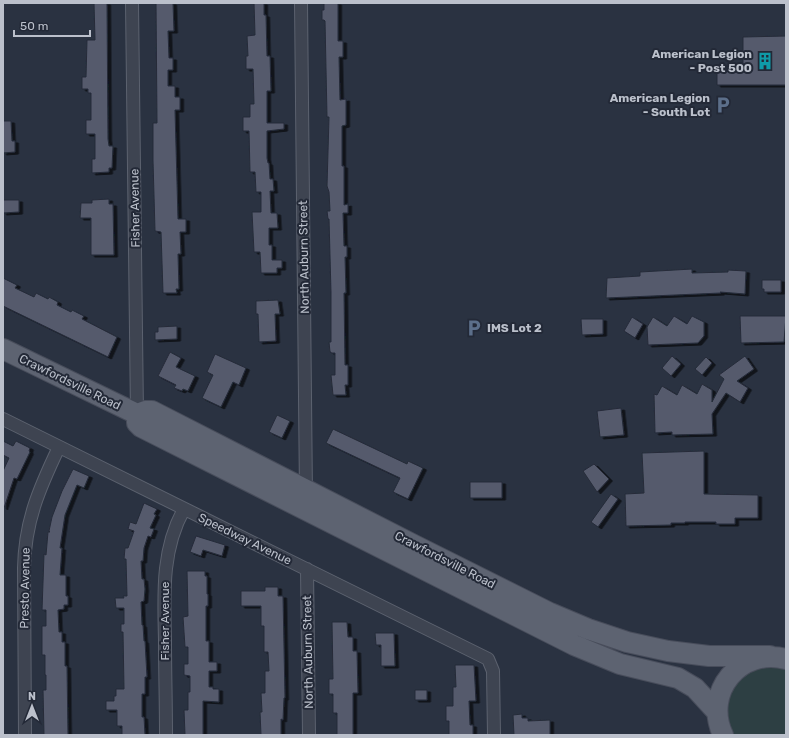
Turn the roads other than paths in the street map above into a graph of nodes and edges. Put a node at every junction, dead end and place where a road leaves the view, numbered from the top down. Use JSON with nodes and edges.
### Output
{"nodes":[{"id":1,"x":132,"y":3,"type":"edge"},
{"id":2,"x":301,"y":3,"type":"edge"},
{"id":3,"x":3,"y":349,"type":"edge"},
{"id":4,"x":137,"y":414,"type":"junction"},
{"id":5,"x":3,"y":419,"type":"edge"},
{"id":6,"x":59,"y":448,"type":"junction"},
{"id":7,"x":306,"y":489,"type":"junction"},
{"id":8,"x":184,"y":509,"type":"junction"},
{"id":9,"x":307,"y":510,"type":"junction"},
{"id":10,"x":307,"y":569,"type":"junction"},
{"id":11,"x":778,"y":658,"type":"edge"},
{"id":12,"x":717,"y":712,"type":"junction"},
{"id":13,"x":25,"y":735,"type":"edge"},
{"id":14,"x":166,"y":735,"type":"edge"},
{"id":15,"x":309,"y":735,"type":"edge"},
{"id":16,"x":494,"y":735,"type":"edge"},
{"id":17,"x":723,"y":735,"type":"edge"}],
"edges":[{"from":1,"to":4,"type":"street","name":"Fisher Avenue"},
{"from":2,"to":7,"type":"street","name":"North Auburn Street"},
{"from":3,"to":4,"type":"main road","name":"Crawfordsville Road"},
{"from":4,"to":7,"type":"main road","name":"Crawfordsville Road"},
{"from":4,"to":9,"type":"main road","name":"Crawfordsville Road"},
{"from":5,"to":6,"type":"street","name":"Speedway Avenue"},
{"from":6,"to":8,"type":"street","name":"Speedway Avenue"},
{"from":6,"to":13,"type":"street","name":"Presto Avenue"},
{"from":7,"to":9,"type":"street","name":"North Auburn Street"},
{"from":7,"to":11,"type":"main road","name":"Crawfordsville Road"},
{"from":8,"to":10,"type":"street","name":"Speedway Avenue"},
{"from":8,"to":14,"type":"street","name":"Fisher Avenue"},
{"from":9,"to":12,"type":"main road","name":"Crawfordsville Road"},
{"from":10,"to":15,"type":"street","name":"North Auburn Street"},
{"from":10,"to":16,"type":"street","name":"Speedway Avenue"},
{"from":11,"to":12,"type":"main road"},
{"from":12,"to":17,"type":"main road"}]}
